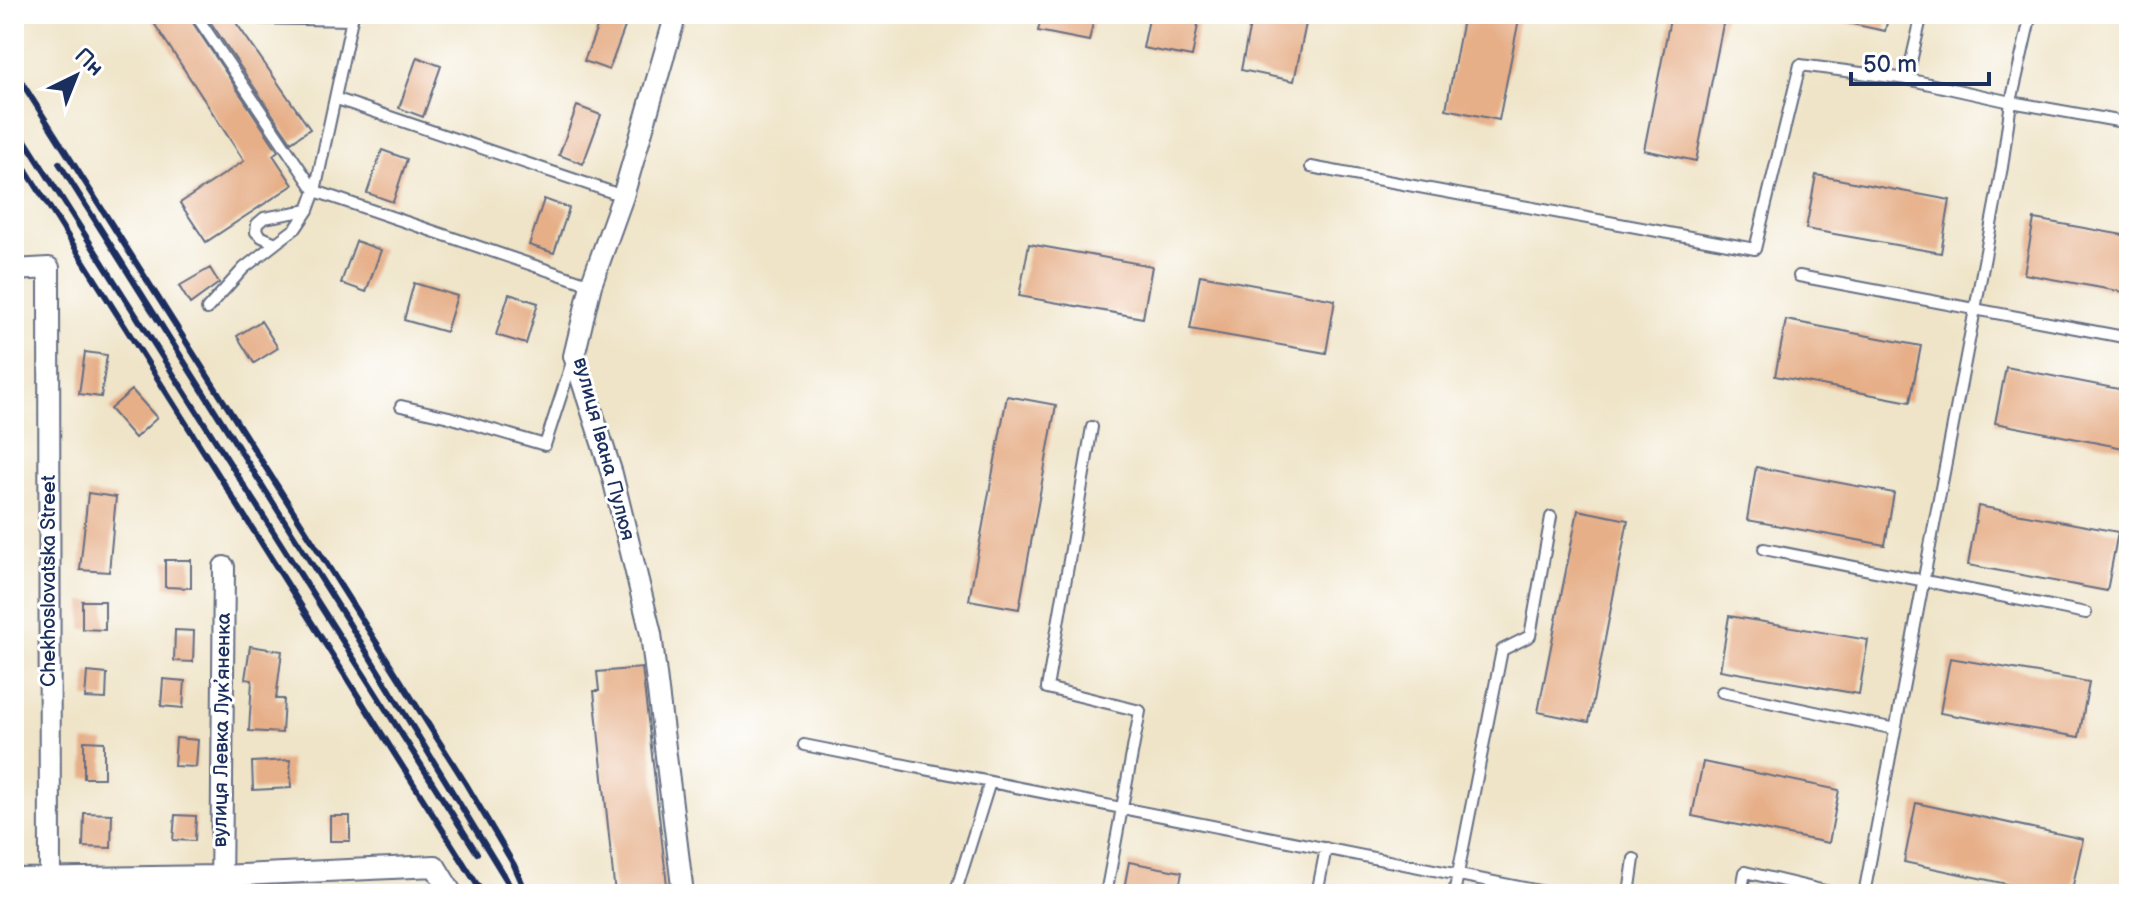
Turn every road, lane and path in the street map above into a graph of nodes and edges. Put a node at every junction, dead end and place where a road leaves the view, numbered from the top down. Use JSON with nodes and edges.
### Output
{"nodes":[{"id":1,"x":195,"y":14,"type":"edge"},
{"id":2,"x":676,"y":14,"type":"edge"},
{"id":3,"x":1922,"y":14,"type":"edge"},
{"id":4,"x":2031,"y":14,"type":"edge"},
{"id":5,"x":353,"y":17,"type":"edge"},
{"id":6,"x":253,"y":18,"type":"dead end"},
{"id":7,"x":1907,"y":79,"type":"junction"},
{"id":8,"x":337,"y":99,"type":"junction"},
{"id":9,"x":2011,"y":102,"type":"junction"},
{"id":10,"x":2129,"y":123,"type":"edge"},
{"id":11,"x":1311,"y":167,"type":"dead end"},
{"id":12,"x":315,"y":191,"type":"junction"},
{"id":13,"x":623,"y":196,"type":"junction"},
{"id":14,"x":308,"y":210,"type":"junction"},
{"id":15,"x":276,"y":243,"type":"junction"},
{"id":16,"x":14,"y":270,"type":"edge"},
{"id":17,"x":1799,"y":276,"type":"dead end"},
{"id":18,"x":591,"y":285,"type":"junction"},
{"id":19,"x":1975,"y":308,"type":"junction"},
{"id":20,"x":207,"y":309,"type":"dead end"},
{"id":21,"x":2129,"y":338,"type":"edge"},
{"id":22,"x":574,"y":356,"type":"junction"},
{"id":23,"x":401,"y":406,"type":"dead end"},
{"id":24,"x":1092,"y":427,"type":"dead end"},
{"id":25,"x":1551,"y":517,"type":"dead end"},
{"id":26,"x":1764,"y":549,"type":"dead end"},
{"id":27,"x":224,"y":567,"type":"dead end"},
{"id":28,"x":1924,"y":580,"type":"junction"},
{"id":29,"x":2086,"y":613,"type":"dead end"},
{"id":30,"x":1722,"y":692,"type":"dead end"},
{"id":31,"x":1895,"y":729,"type":"junction"},
{"id":32,"x":804,"y":745,"type":"dead end"},
{"id":33,"x":990,"y":782,"type":"junction"},
{"id":34,"x":1123,"y":808,"type":"junction"},
{"id":35,"x":1326,"y":848,"type":"junction"},
{"id":36,"x":1634,"y":859,"type":"dead end"},
{"id":37,"x":1458,"y":876,"type":"junction"},
{"id":38,"x":14,"y":879,"type":"edge"},
{"id":39,"x":221,"y":885,"type":"edge"},
{"id":40,"x":50,"y":886,"type":"edge"},
{"id":41,"x":452,"y":894,"type":"edge"},
{"id":42,"x":683,"y":894,"type":"edge"},
{"id":43,"x":955,"y":894,"type":"edge"},
{"id":44,"x":1106,"y":894,"type":"edge"},
{"id":45,"x":1317,"y":894,"type":"edge"},
{"id":46,"x":1454,"y":894,"type":"edge"},
{"id":47,"x":1555,"y":894,"type":"edge"},
{"id":48,"x":1629,"y":894,"type":"edge"},
{"id":49,"x":1741,"y":894,"type":"edge"},
{"id":50,"x":1838,"y":894,"type":"edge"},
{"id":51,"x":1864,"y":894,"type":"edge"}],
"edges":[{"from":1,"to":12,"type":"lane"},
{"from":2,"to":13,"type":"street","name":"вулиця Івана Пулюя"},
{"from":3,"to":7,"type":"lane"},
{"from":4,"to":9,"type":"lane"},
{"from":5,"to":6,"type":"lane"},
{"from":5,"to":8,"type":"lane"},
{"from":7,"to":9,"type":"lane"},
{"from":7,"to":11,"type":"lane"},
{"from":8,"to":12,"type":"lane"},
{"from":8,"to":13,"type":"lane"},
{"from":9,"to":10,"type":"lane"},
{"from":9,"to":19,"type":"lane"},
{"from":12,"to":14,"type":"lane"},
{"from":12,"to":18,"type":"lane"},
{"from":13,"to":18,"type":"street","name":"вулиця Івана Пулюя"},
{"from":14,"to":15,"type":"lane"},
{"from":14,"to":15,"type":"lane"},
{"from":15,"to":20,"type":"lane"},
{"from":16,"to":40,"type":"street","name":"Chekhoslovatska Street"},
{"from":17,"to":19,"type":"lane"},
{"from":18,"to":22,"type":"street","name":"вулиця Івана Пулюя"},
{"from":19,"to":21,"type":"lane"},
{"from":19,"to":28,"type":"lane"},
{"from":22,"to":23,"type":"lane"},
{"from":22,"to":42,"type":"street","name":"вулиця Івана Пулюя"},
{"from":24,"to":34,"type":"lane"},
{"from":25,"to":37,"type":"lane"},
{"from":26,"to":28,"type":"lane"},
{"from":27,"to":39,"type":"street","name":"вулиця Левка Лукʼяненка"},
{"from":28,"to":29,"type":"lane"},
{"from":28,"to":31,"type":"lane"},
{"from":30,"to":31,"type":"lane"},
{"from":31,"to":51,"type":"lane"},
{"from":32,"to":33,"type":"lane"},
{"from":33,"to":34,"type":"lane"},
{"from":33,"to":43,"type":"lane"},
{"from":34,"to":35,"type":"lane"},
{"from":34,"to":44,"type":"lane"},
{"from":35,"to":37,"type":"lane"},
{"from":35,"to":45,"type":"lane"},
{"from":36,"to":48,"type":"lane"},
{"from":37,"to":46,"type":"lane"},
{"from":37,"to":47,"type":"lane"},
{"from":38,"to":40,"type":"street"},
{"from":39,"to":40,"type":"street"},
{"from":39,"to":41,"type":"street"},
{"from":49,"to":50,"type":"lane"}]}
